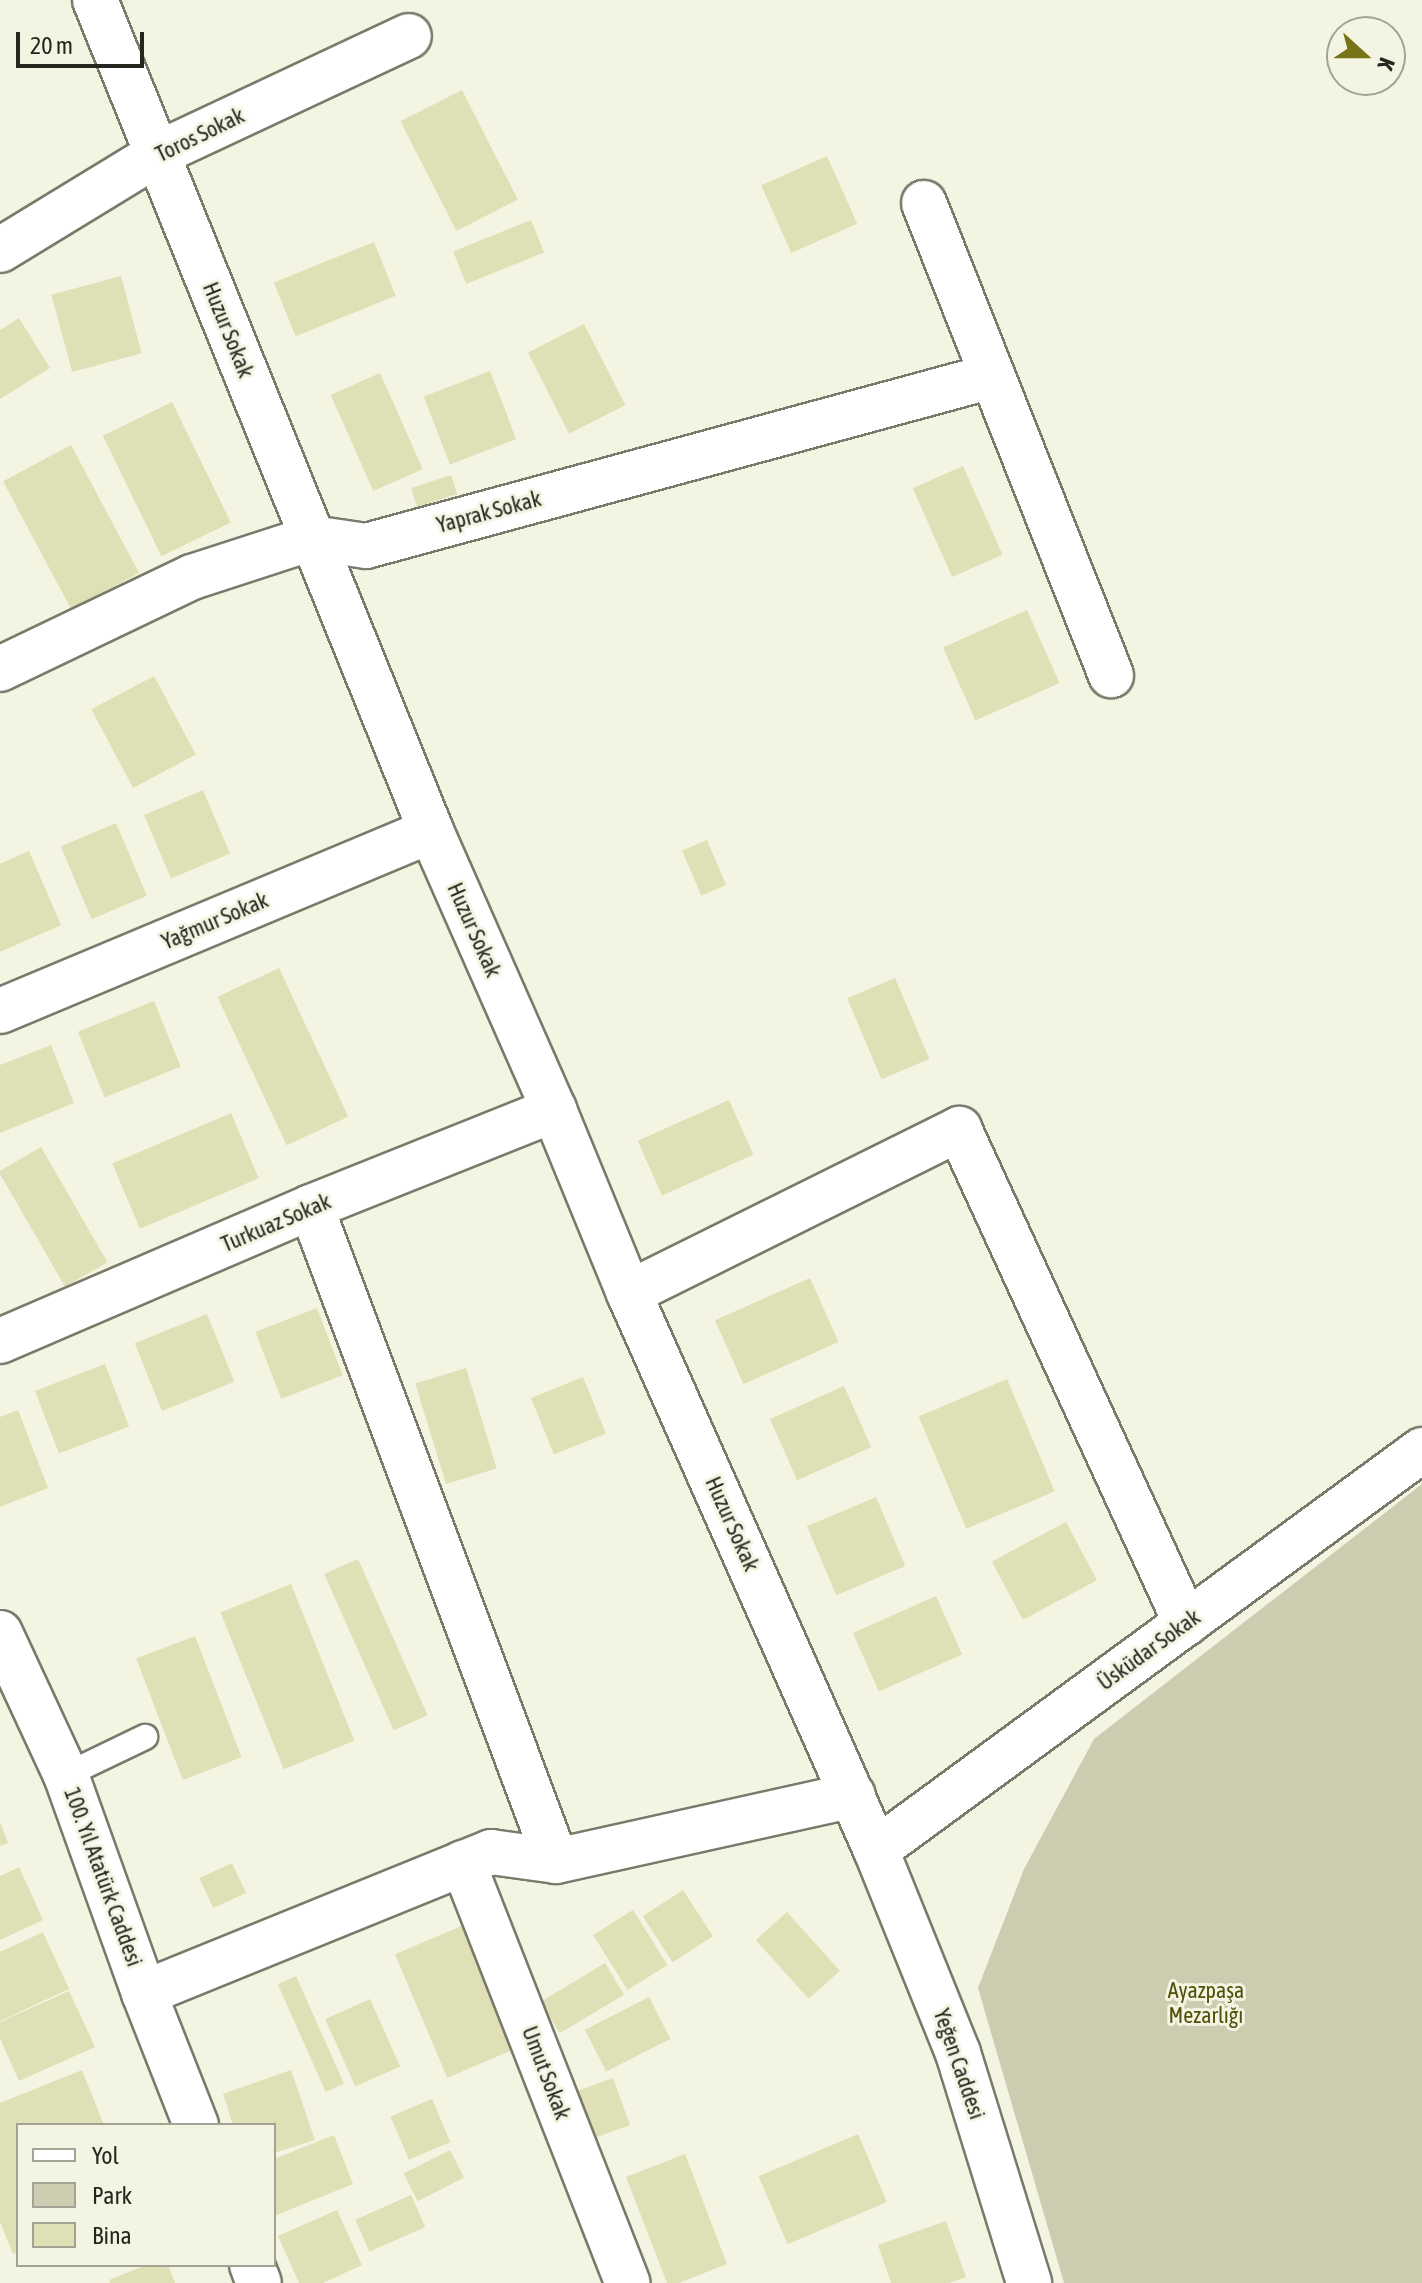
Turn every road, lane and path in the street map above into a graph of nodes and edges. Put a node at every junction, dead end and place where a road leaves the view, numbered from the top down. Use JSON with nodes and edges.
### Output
{"nodes":[{"id":1,"x":95,"y":0,"type":"edge"},
{"id":2,"x":409,"y":36,"type":"dead end"},
{"id":3,"x":157,"y":154,"type":"junction"},
{"id":4,"x":924,"y":203,"type":"dead end"},
{"id":5,"x":0,"y":250,"type":"edge"},
{"id":6,"x":992,"y":376,"type":"junction"},
{"id":7,"x":312,"y":538,"type":"junction"},
{"id":8,"x":0,"y":669,"type":"edge"},
{"id":9,"x":1111,"y":675,"type":"dead end"},
{"id":10,"x":431,"y":831,"type":"junction"},
{"id":11,"x":0,"y":1011,"type":"edge"},
{"id":12,"x":554,"y":1110,"type":"junction"},
{"id":13,"x":311,"y":1207,"type":"junction"},
{"id":14,"x":629,"y":1293,"type":"junction"},
{"id":15,"x":0,"y":1341,"type":"edge"},
{"id":16,"x":1422,"y":1450,"type":"edge"},
{"id":17,"x":1186,"y":1623,"type":"junction"},
{"id":18,"x":0,"y":1633,"type":"edge"},
{"id":19,"x":12,"y":1689,"type":"edge"},
{"id":20,"x":145,"y":1737,"type":"dead end"},
{"id":21,"x":66,"y":1775,"type":"junction"},
{"id":22,"x":853,"y":1795,"type":"junction"},
{"id":23,"x":876,"y":1850,"type":"junction"},
{"id":24,"x":556,"y":1861,"type":"junction"},
{"id":25,"x":463,"y":1863,"type":"junction"},
{"id":26,"x":144,"y":1993,"type":"junction"},
{"id":27,"x":195,"y":2123,"type":"edge"},
{"id":28,"x":628,"y":2283,"type":"edge"},
{"id":29,"x":1029,"y":2283,"type":"edge"}],
"edges":[{"from":1,"to":3,"type":"street","name":"Huzur Sokak"},
{"from":2,"to":3,"type":"street","name":"Toros Sokak"},
{"from":3,"to":5,"type":"street","name":"Toros Sokak"},
{"from":3,"to":7,"type":"street","name":"Huzur Sokak"},
{"from":4,"to":6,"type":"street"},
{"from":6,"to":7,"type":"street","name":"Yaprak Sokak"},
{"from":6,"to":9,"type":"street"},
{"from":7,"to":8,"type":"street","name":"Yaprak Sokak"},
{"from":7,"to":10,"type":"street","name":"Huzur Sokak"},
{"from":10,"to":11,"type":"street","name":"Yağmur Sokak"},
{"from":10,"to":12,"type":"street","name":"Huzur Sokak"},
{"from":12,"to":13,"type":"street","name":"Turkuaz Sokak"},
{"from":12,"to":14,"type":"street","name":"Huzur Sokak"},
{"from":13,"to":15,"type":"street","name":"Turkuaz Sokak"},
{"from":13,"to":24,"type":"street"},
{"from":14,"to":17,"type":"street"},
{"from":14,"to":22,"type":"street","name":"Huzur Sokak"},
{"from":16,"to":17,"type":"street","name":"Üsküdar Sokak"},
{"from":17,"to":23,"type":"street","name":"Üsküdar Sokak"},
{"from":18,"to":19,"type":"street","name":"100. Yıl Atatürk Caddesi"},
{"from":19,"to":21,"type":"street","name":"100. Yıl Atatürk Caddesi"},
{"from":20,"to":21,"type":"lane"},
{"from":21,"to":26,"type":"street","name":"100. Yıl Atatürk Caddesi"},
{"from":22,"to":23,"type":"street","name":"Huzur Sokak"},
{"from":22,"to":24,"type":"street"},
{"from":23,"to":29,"type":"street","name":"Yeğen Caddesi"},
{"from":24,"to":25,"type":"street"},
{"from":25,"to":26,"type":"street"},
{"from":25,"to":28,"type":"street","name":"Umut Sokak"},
{"from":26,"to":27,"type":"street","name":"100. Yıl Atatürk Caddesi"}]}
